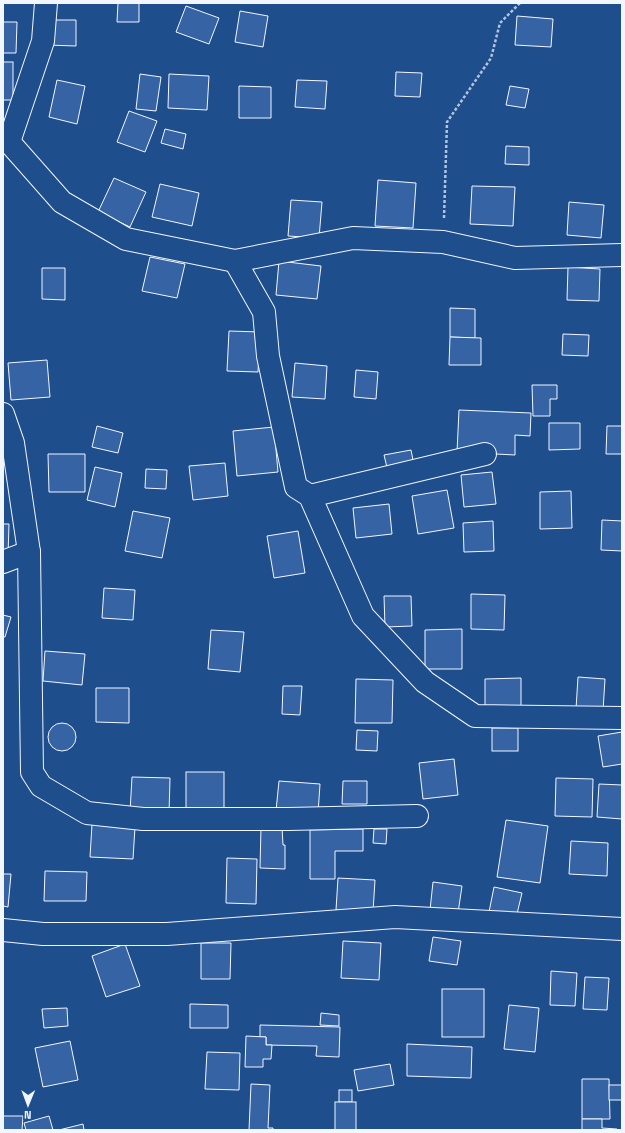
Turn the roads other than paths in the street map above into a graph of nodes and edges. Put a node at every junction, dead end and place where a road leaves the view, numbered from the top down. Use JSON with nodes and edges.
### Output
{"nodes":[{"id":1,"x":46,"y":3,"type":"edge"},
{"id":2,"x":6,"y":142,"type":"edge"},
{"id":3,"x":622,"y":255,"type":"edge"},
{"id":4,"x":235,"y":261,"type":"junction"},
{"id":5,"x":3,"y":414,"type":"edge"},
{"id":6,"x":485,"y":454,"type":"dead end"},
{"id":7,"x":310,"y":496,"type":"junction"},
{"id":8,"x":29,"y":552,"type":"junction"},
{"id":9,"x":3,"y":562,"type":"edge"},
{"id":10,"x":622,"y":718,"type":"edge"},
{"id":11,"x":417,"y":816,"type":"dead end"},
{"id":12,"x":622,"y":929,"type":"edge"},
{"id":13,"x":3,"y":930,"type":"edge"}],
"edges":[{"from":1,"to":2,"type":"street"},
{"from":2,"to":4,"type":"street"},
{"from":3,"to":4,"type":"street"},
{"from":4,"to":7,"type":"street"},
{"from":5,"to":8,"type":"street"},
{"from":6,"to":7,"type":"street"},
{"from":7,"to":10,"type":"street"},
{"from":8,"to":9,"type":"street"},
{"from":8,"to":11,"type":"street"},
{"from":12,"to":13,"type":"street"}]}
